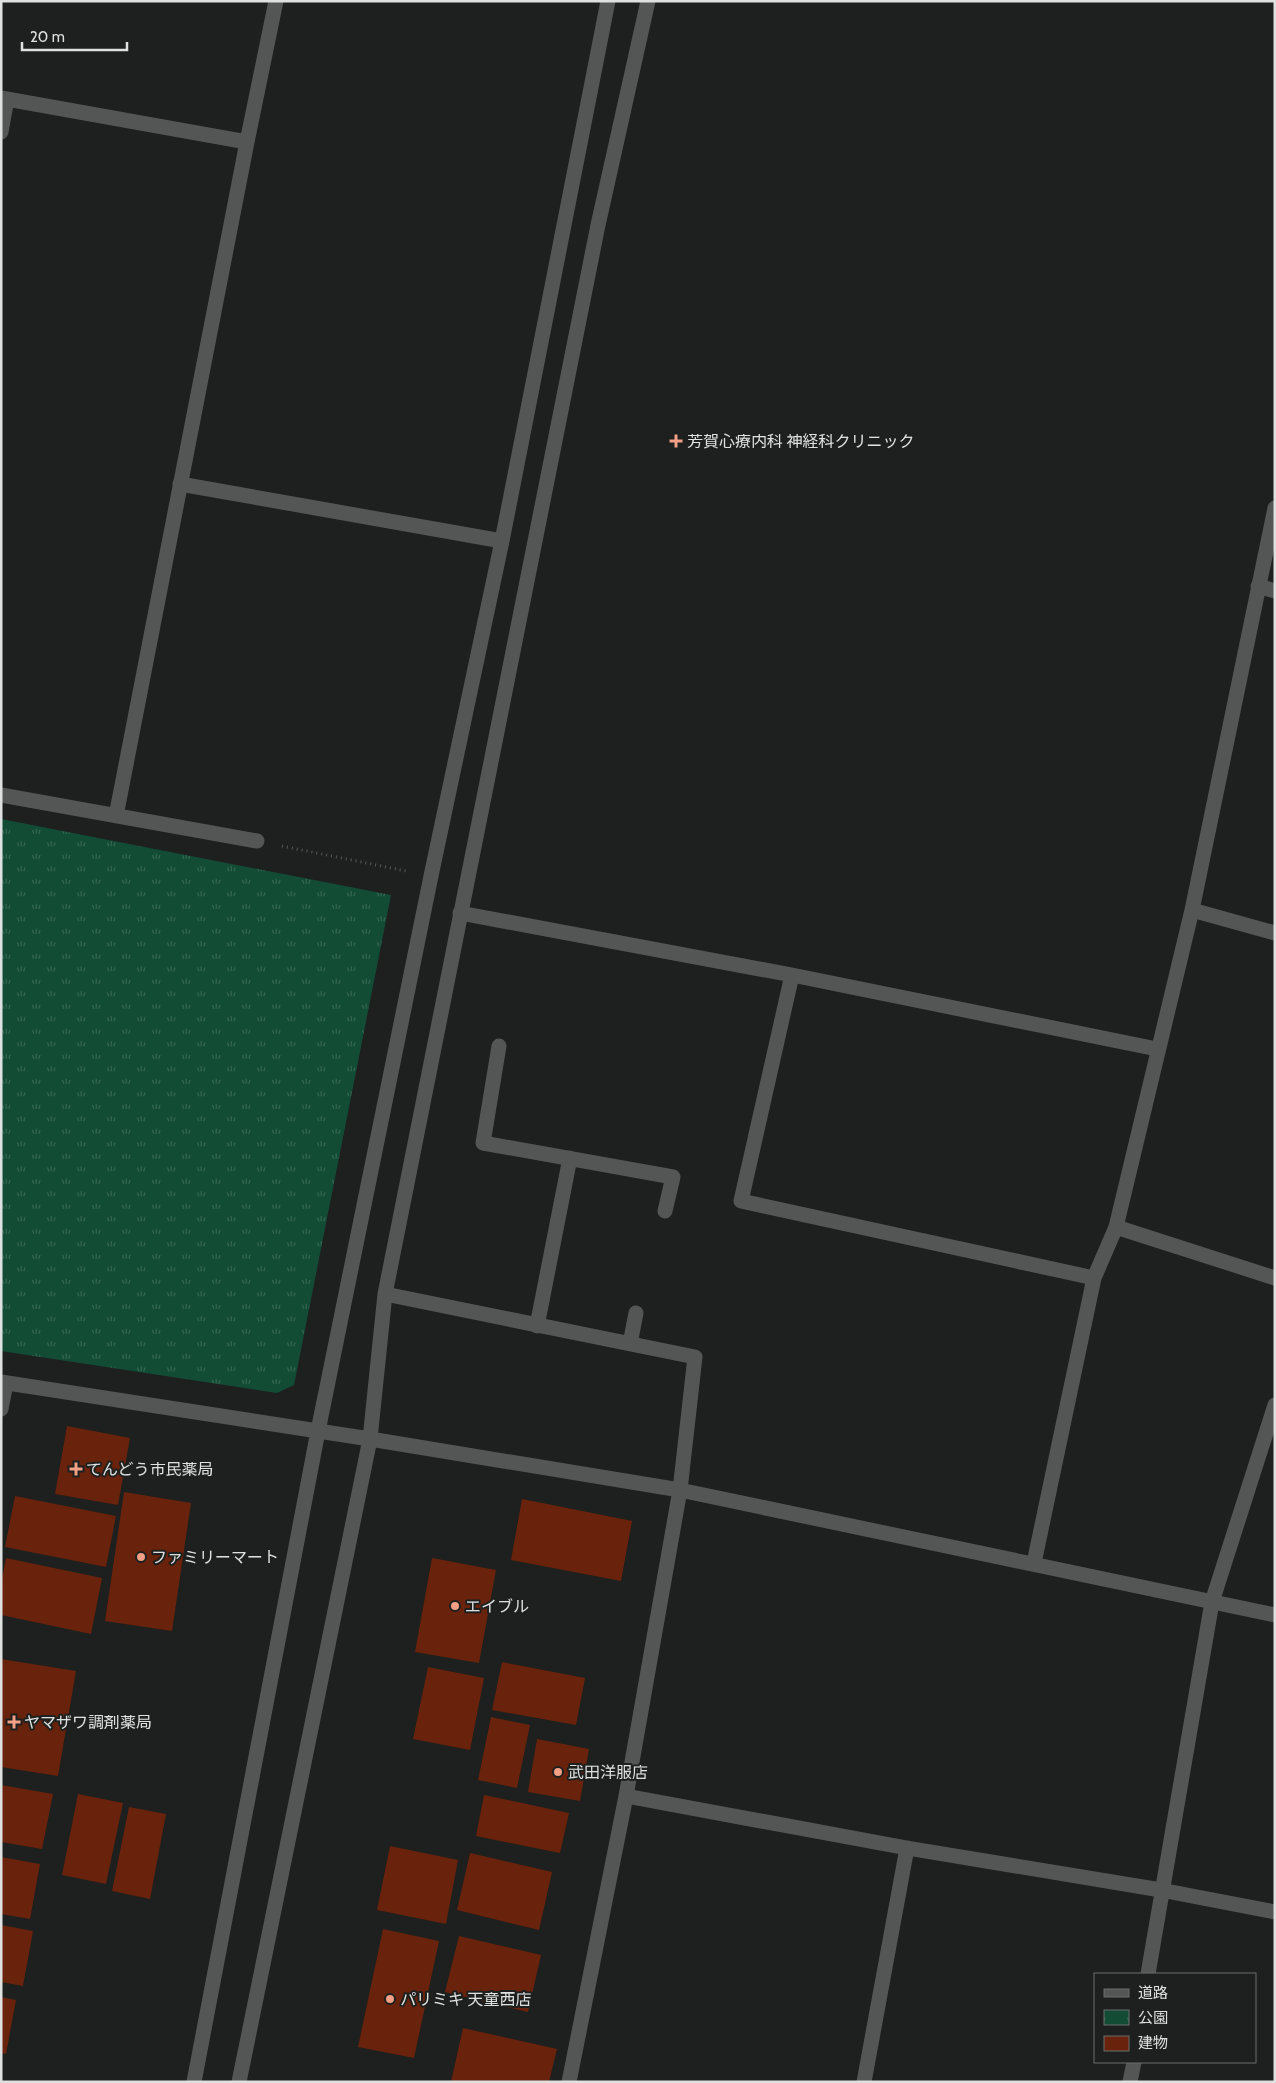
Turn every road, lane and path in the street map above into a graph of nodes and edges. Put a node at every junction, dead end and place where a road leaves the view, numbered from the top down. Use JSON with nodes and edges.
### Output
{"nodes":[{"id":1,"x":276,"y":1,"type":"edge"},
{"id":2,"x":608,"y":1,"type":"edge"},
{"id":3,"x":648,"y":1,"type":"edge"},
{"id":4,"x":4,"y":99,"type":"edge"},
{"id":5,"x":1,"y":132,"type":"edge"},
{"id":6,"x":247,"y":142,"type":"junction"},
{"id":7,"x":180,"y":484,"type":"junction"},
{"id":8,"x":1275,"y":508,"type":"edge"},
{"id":9,"x":502,"y":540,"type":"junction"},
{"id":10,"x":1258,"y":586,"type":"junction"},
{"id":11,"x":1275,"y":591,"type":"edge"},
{"id":12,"x":1,"y":795,"type":"edge"},
{"id":13,"x":116,"y":816,"type":"junction"},
{"id":14,"x":257,"y":841,"type":"joint"},
{"id":15,"x":431,"y":876,"type":"junction"},
{"id":16,"x":1192,"y":910,"type":"junction"},
{"id":17,"x":460,"y":913,"type":"junction"},
{"id":18,"x":1275,"y":933,"type":"edge"},
{"id":19,"x":792,"y":975,"type":"junction"},
{"id":20,"x":500,"y":1046,"type":"dead end"},
{"id":21,"x":1157,"y":1049,"type":"junction"},
{"id":22,"x":570,"y":1158,"type":"junction"},
{"id":23,"x":665,"y":1211,"type":"dead end"},
{"id":24,"x":1116,"y":1227,"type":"junction"},
{"id":25,"x":1094,"y":1278,"type":"junction"},
{"id":26,"x":1275,"y":1278,"type":"edge"},
{"id":27,"x":385,"y":1294,"type":"junction"},
{"id":28,"x":636,"y":1313,"type":"dead end"},
{"id":29,"x":537,"y":1326,"type":"junction"},
{"id":30,"x":630,"y":1344,"type":"junction"},
{"id":31,"x":4,"y":1382,"type":"edge"},
{"id":32,"x":1275,"y":1405,"type":"edge"},
{"id":33,"x":1,"y":1409,"type":"edge"},
{"id":34,"x":318,"y":1431,"type":"junction"},
{"id":35,"x":370,"y":1439,"type":"junction"},
{"id":36,"x":680,"y":1490,"type":"junction"},
{"id":37,"x":1034,"y":1563,"type":"junction"},
{"id":38,"x":1212,"y":1602,"type":"junction"},
{"id":39,"x":1275,"y":1615,"type":"edge"},
{"id":40,"x":626,"y":1796,"type":"junction"},
{"id":41,"x":907,"y":1848,"type":"junction"},
{"id":42,"x":1161,"y":1890,"type":"junction"},
{"id":43,"x":1275,"y":1912,"type":"edge"},
{"id":44,"x":1148,"y":1973,"type":"edge"},
{"id":45,"x":1134,"y":2063,"type":"edge"},
{"id":46,"x":194,"y":2082,"type":"edge"},
{"id":47,"x":239,"y":2082,"type":"edge"},
{"id":48,"x":569,"y":2082,"type":"edge"},
{"id":49,"x":864,"y":2082,"type":"edge"},
{"id":50,"x":1130,"y":2082,"type":"edge"}],
"edges":[{"from":1,"to":6,"type":"street"},
{"from":2,"to":9,"type":"street"},
{"from":3,"to":17,"type":"street"},
{"from":4,"to":5,"type":"street"},
{"from":4,"to":6,"type":"street"},
{"from":6,"to":7,"type":"street"},
{"from":7,"to":9,"type":"street"},
{"from":7,"to":13,"type":"street"},
{"from":8,"to":10,"type":"street"},
{"from":9,"to":15,"type":"street"},
{"from":10,"to":11,"type":"street"},
{"from":10,"to":16,"type":"street"},
{"from":12,"to":13,"type":"street"},
{"from":13,"to":14,"type":"street"},
{"from":14,"to":15,"type":"path"},
{"from":15,"to":34,"type":"street"},
{"from":16,"to":18,"type":"street"},
{"from":16,"to":21,"type":"street"},
{"from":17,"to":19,"type":"street"},
{"from":17,"to":27,"type":"street"},
{"from":19,"to":21,"type":"street"},
{"from":19,"to":25,"type":"street"},
{"from":20,"to":22,"type":"street"},
{"from":21,"to":24,"type":"street"},
{"from":22,"to":23,"type":"street"},
{"from":22,"to":29,"type":"street"},
{"from":24,"to":25,"type":"street"},
{"from":24,"to":26,"type":"street"},
{"from":25,"to":37,"type":"street"},
{"from":27,"to":29,"type":"street"},
{"from":27,"to":35,"type":"street"},
{"from":28,"to":30,"type":"street"},
{"from":29,"to":30,"type":"street"},
{"from":30,"to":36,"type":"street"},
{"from":31,"to":33,"type":"street"},
{"from":31,"to":34,"type":"street"},
{"from":32,"to":38,"type":"street"},
{"from":34,"to":35,"type":"street"},
{"from":34,"to":46,"type":"street"},
{"from":35,"to":36,"type":"street"},
{"from":35,"to":47,"type":"street"},
{"from":36,"to":37,"type":"street"},
{"from":36,"to":40,"type":"street"},
{"from":37,"to":38,"type":"street"},
{"from":38,"to":39,"type":"street"},
{"from":38,"to":42,"type":"street"},
{"from":40,"to":41,"type":"street"},
{"from":40,"to":48,"type":"street"},
{"from":41,"to":42,"type":"street"},
{"from":41,"to":49,"type":"street"},
{"from":42,"to":43,"type":"street"},
{"from":42,"to":44,"type":"street"},
{"from":45,"to":50,"type":"street"}]}
